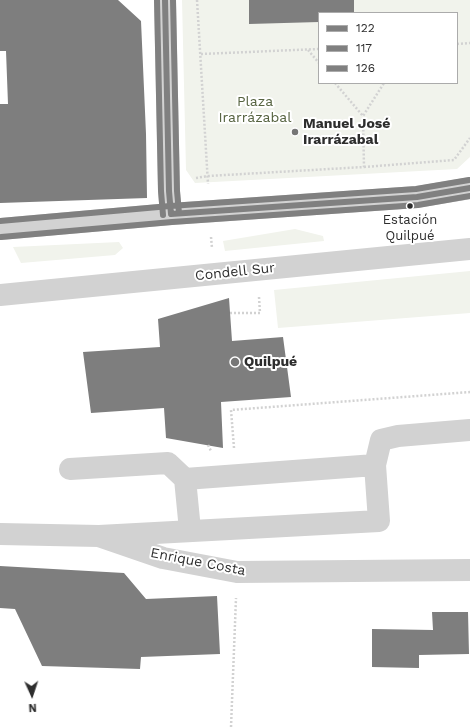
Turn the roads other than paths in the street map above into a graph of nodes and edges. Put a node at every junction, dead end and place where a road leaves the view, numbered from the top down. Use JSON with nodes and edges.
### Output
{"nodes":[{"id":1,"x":165,"y":0,"type":"edge"},
{"id":2,"x":470,"y":188,"type":"edge"},
{"id":3,"x":171,"y":214,"type":"junction"},
{"id":4,"x":0,"y":229,"type":"edge"},
{"id":5,"x":470,"y":249,"type":"edge"},
{"id":6,"x":0,"y":295,"type":"edge"},
{"id":7,"x":470,"y":430,"type":"edge"},
{"id":8,"x":375,"y":465,"type":"junction"},
{"id":9,"x":70,"y":469,"type":"dead end"},
{"id":10,"x":185,"y":479,"type":"junction"},
{"id":11,"x":190,"y":530,"type":"junction"},
{"id":12,"x":0,"y":534,"type":"edge"},
{"id":13,"x":99,"y":536,"type":"junction"},
{"id":14,"x":470,"y":570,"type":"edge"}],
"edges":[{"from":1,"to":3,"type":"street"},
{"from":2,"to":3,"type":"street"},
{"from":3,"to":4,"type":"street"},
{"from":5,"to":6,"type":"street","name":"Condell Sur"},
{"from":7,"to":8,"type":"street"},
{"from":8,"to":10,"type":"street"},
{"from":8,"to":11,"type":"street"},
{"from":9,"to":10,"type":"street"},
{"from":10,"to":11,"type":"street"},
{"from":11,"to":13,"type":"street"},
{"from":12,"to":13,"type":"street","name":"Enrique Costa"},
{"from":13,"to":14,"type":"street","name":"Enrique Costa"}]}
